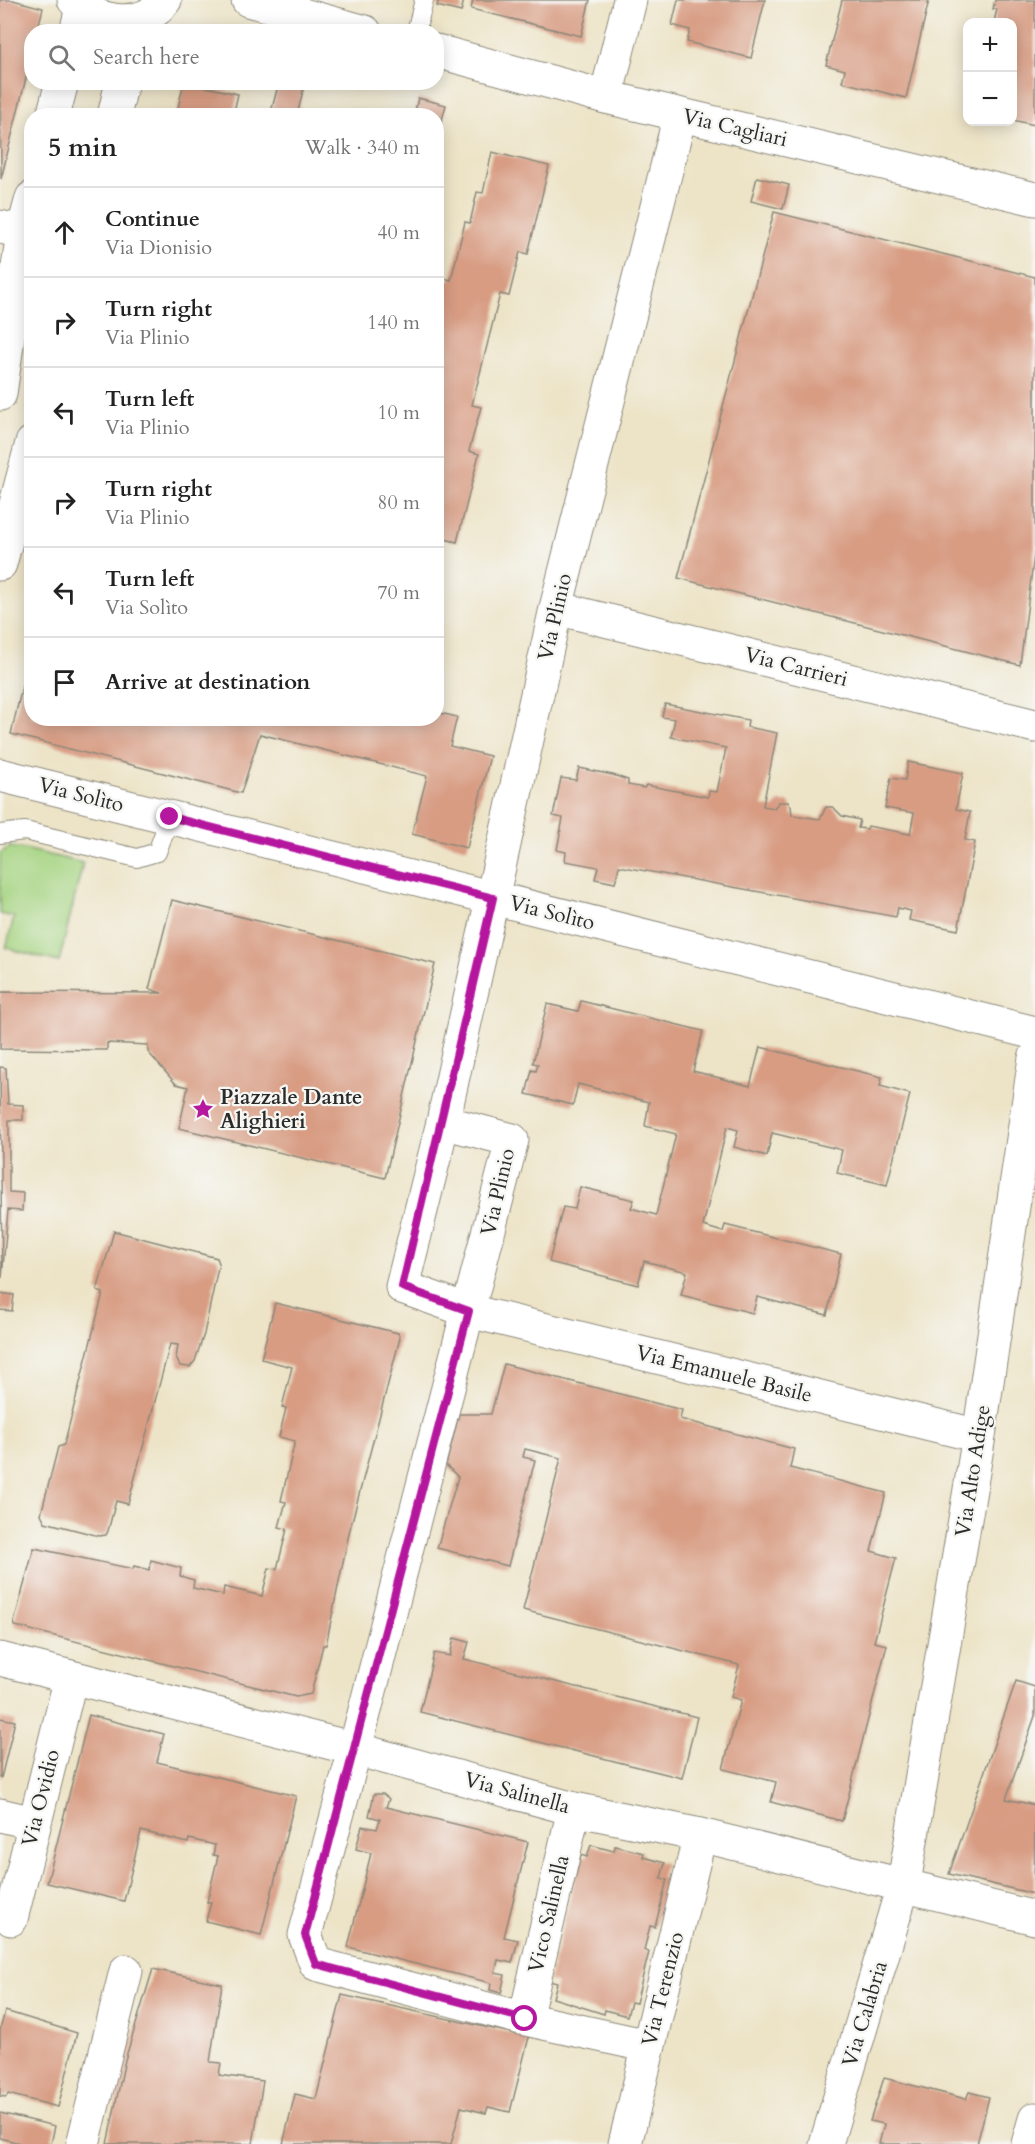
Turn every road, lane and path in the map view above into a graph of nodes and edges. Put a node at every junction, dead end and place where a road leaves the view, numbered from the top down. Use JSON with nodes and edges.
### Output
{"nodes":[{"id":1,"x":165,"y":0,"type":"edge"},
{"id":2,"x":248,"y":0,"type":"edge"},
{"id":3,"x":424,"y":0,"type":"edge"},
{"id":4,"x":630,"y":0,"type":"edge"},
{"id":5,"x":77,"y":13,"type":"edge"},
{"id":6,"x":132,"y":24,"type":"edge"},
{"id":7,"x":137,"y":24,"type":"edge"},
{"id":8,"x":336,"y":24,"type":"edge"},
{"id":9,"x":418,"y":24,"type":"edge"},
{"id":10,"x":444,"y":53,"type":"edge"},
{"id":11,"x":60,"y":90,"type":"edge"},
{"id":12,"x":120,"y":90,"type":"edge"},
{"id":13,"x":606,"y":98,"type":"junction"},
{"id":14,"x":55,"y":108,"type":"edge"},
{"id":15,"x":116,"y":108,"type":"edge"},
{"id":16,"x":680,"y":116,"type":"junction"},
{"id":17,"x":1035,"y":199,"type":"edge"},
{"id":18,"x":24,"y":210,"type":"edge"},
{"id":19,"x":11,"y":229,"type":"edge"},
{"id":20,"x":0,"y":394,"type":"edge"},
{"id":21,"x":24,"y":473,"type":"edge"},
{"id":22,"x":0,"y":564,"type":"edge"},
{"id":23,"x":556,"y":608,"type":"junction"},
{"id":24,"x":1035,"y":726,"type":"edge"},
{"id":25,"x":0,"y":775,"type":"edge"},
{"id":26,"x":170,"y":817,"type":"junction"},
{"id":27,"x":0,"y":834,"type":"edge"},
{"id":28,"x":493,"y":898,"type":"junction"},
{"id":29,"x":1035,"y":1033,"type":"edge"},
{"id":30,"x":1035,"y":1058,"type":"edge"},
{"id":31,"x":443,"y":1122,"type":"junction"},
{"id":32,"x":469,"y":1311,"type":"junction"},
{"id":33,"x":979,"y":1436,"type":"junction"},
{"id":34,"x":0,"y":1659,"type":"edge"},
{"id":35,"x":71,"y":1677,"type":"junction"},
{"id":36,"x":356,"y":1749,"type":"junction"},
{"id":37,"x":574,"y":1809,"type":"junction"},
{"id":38,"x":0,"y":1815,"type":"edge"},
{"id":39,"x":34,"y":1823,"type":"junction"},
{"id":40,"x":700,"y":1834,"type":"junction"},
{"id":41,"x":904,"y":1883,"type":"junction"},
{"id":42,"x":1035,"y":1918,"type":"edge"},
{"id":43,"x":11,"y":1919,"type":"dead end"},
{"id":44,"x":126,"y":1971,"type":"dead end"},
{"id":45,"x":525,"y":2019,"type":"junction"},
{"id":46,"x":650,"y":2046,"type":"junction"},
{"id":47,"x":1035,"y":2120,"type":"edge"},
{"id":48,"x":83,"y":2144,"type":"edge"},
{"id":49,"x":625,"y":2144,"type":"edge"},
{"id":50,"x":826,"y":2144,"type":"edge"},
{"id":51,"x":1028,"y":2144,"type":"edge"}],
"edges":[{"from":1,"to":7,"type":"street"},
{"from":2,"to":8,"type":"street"},
{"from":3,"to":9,"type":"lane"},
{"from":4,"to":13,"type":"street"},
{"from":5,"to":6,"type":"street"},
{"from":10,"to":13,"type":"street","name":"Via Cagliari"},
{"from":11,"to":14,"type":"street"},
{"from":12,"to":15,"type":"street"},
{"from":13,"to":16,"type":"street","name":"Via Cagliari"},
{"from":16,"to":17,"type":"street","name":"Via Cagliari"},
{"from":16,"to":23,"type":"street","name":"Via Plinio"},
{"from":18,"to":19,"type":"street"},
{"from":19,"to":20,"type":"street"},
{"from":21,"to":22,"type":"street"},
{"from":23,"to":24,"type":"street","name":"Via Carrieri"},
{"from":23,"to":28,"type":"street","name":"Via Plinio"},
{"from":25,"to":26,"type":"street","name":"Via Solìto"},
{"from":26,"to":27,"type":"lane"},
{"from":26,"to":28,"type":"street","name":"Via Solìto"},
{"from":28,"to":29,"type":"street","name":"Via Solìto"},
{"from":28,"to":31,"type":"street","name":"Via Plinio"},
{"from":30,"to":33,"type":"street","name":"Via Alto Adige"},
{"from":31,"to":32,"type":"street","name":"Via Plinio"},
{"from":31,"to":32,"type":"street","name":"Via Plinio"},
{"from":32,"to":33,"type":"street","name":"Via Emanuele Basile"},
{"from":32,"to":36,"type":"street","name":"Via Plinio"},
{"from":33,"to":41,"type":"street","name":"Via Alto Adige"},
{"from":34,"to":35,"type":"street","name":"Via Salinella"},
{"from":35,"to":36,"type":"street","name":"Via Salinella"},
{"from":35,"to":39,"type":"street","name":"Via Ovidio"},
{"from":36,"to":37,"type":"street","name":"Via Salinella"},
{"from":36,"to":45,"type":"street","name":"Via Plinio"},
{"from":37,"to":40,"type":"street","name":"Via Salinella"},
{"from":37,"to":45,"type":"street","name":"Vico Salinella"},
{"from":38,"to":39,"type":"street"},
{"from":39,"to":43,"type":"street","name":"Via Ovidio"},
{"from":40,"to":41,"type":"street","name":"Via Salinella"},
{"from":40,"to":46,"type":"street","name":"Via Terenzio"},
{"from":41,"to":42,"type":"street","name":"Via Salinella"},
{"from":41,"to":50,"type":"street","name":"Via Calabria"},
{"from":44,"to":48,"type":"street"},
{"from":45,"to":46,"type":"street"},
{"from":46,"to":49,"type":"street","name":"Via Terenzio"},
{"from":47,"to":51,"type":"street"}]}
